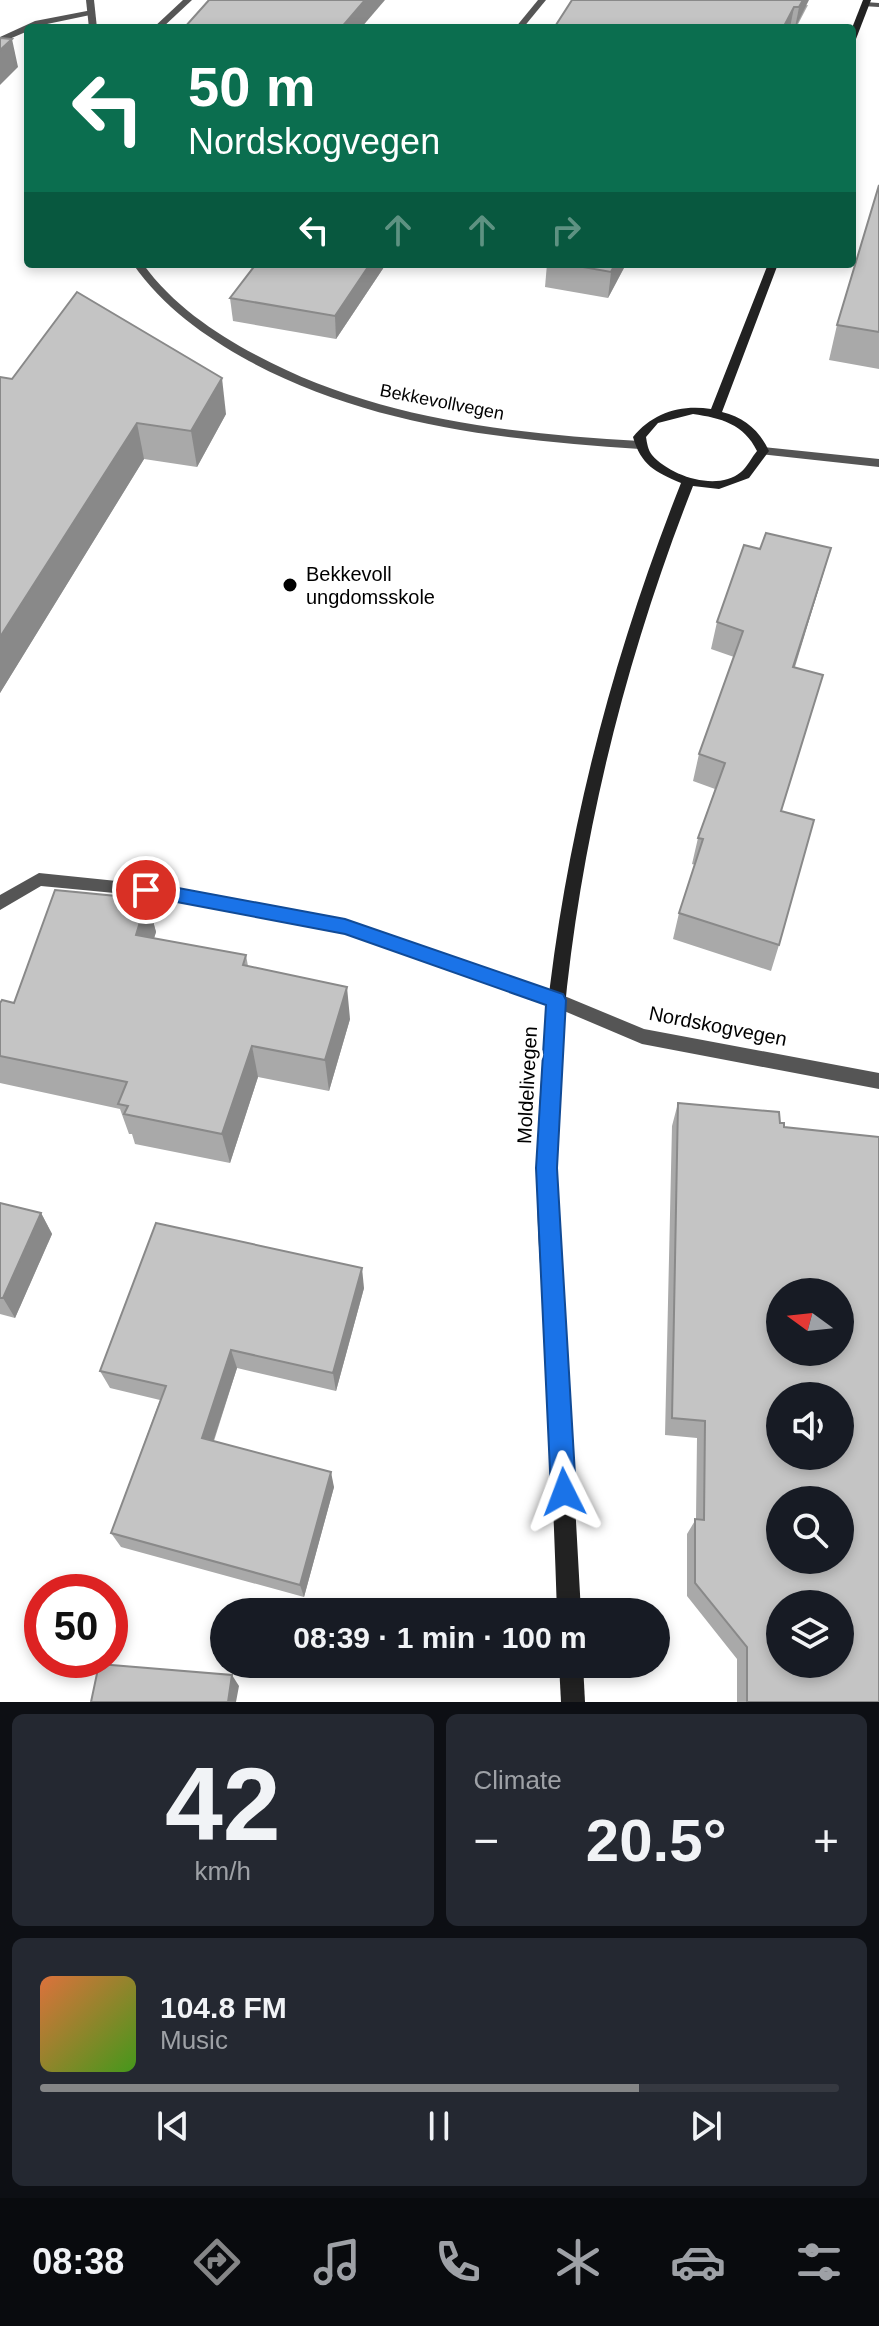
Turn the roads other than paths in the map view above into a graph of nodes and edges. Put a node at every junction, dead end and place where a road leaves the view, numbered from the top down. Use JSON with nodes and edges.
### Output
{"nodes":[{"id":1,"x":90,"y":0,"type":"edge"},
{"id":2,"x":188,"y":0,"type":"edge"},
{"id":3,"x":542,"y":0,"type":"edge"},
{"id":4,"x":866,"y":2,"type":"edge"},
{"id":5,"x":879,"y":5,"type":"edge"},
{"id":6,"x":92,"y":12,"type":"junction"},
{"id":7,"x":36,"y":24,"type":"edge"},
{"id":8,"x":93,"y":24,"type":"edge"},
{"id":9,"x":161,"y":24,"type":"edge"},
{"id":10,"x":522,"y":24,"type":"edge"},
{"id":11,"x":856,"y":28,"type":"edge"},
{"id":12,"x":24,"y":29,"type":"edge"},
{"id":13,"x":0,"y":40,"type":"edge"},
{"id":14,"x":141,"y":268,"type":"edge"},
{"id":15,"x":771,"y":268,"type":"edge"},
{"id":16,"x":716,"y":413,"type":"junction"},
{"id":17,"x":640,"y":445,"type":"junction"},
{"id":18,"x":763,"y":451,"type":"junction"},
{"id":19,"x":879,"y":463,"type":"edge"},
{"id":20,"x":688,"y":482,"type":"junction"},
{"id":21,"x":0,"y":903,"type":"edge"},
{"id":22,"x":556,"y":1000,"type":"junction"},
{"id":23,"x":879,"y":1081,"type":"edge"},
{"id":24,"x":568,"y":1598,"type":"edge"},
{"id":25,"x":572,"y":1678,"type":"edge"},
{"id":26,"x":573,"y":1702,"type":"edge"}],
"edges":[{"from":1,"to":6,"type":"street"},
{"from":2,"to":9,"type":"street"},
{"from":3,"to":10,"type":"street"},
{"from":4,"to":5,"type":"street"},
{"from":4,"to":11,"type":"main road"},
{"from":6,"to":7,"type":"street"},
{"from":6,"to":8,"type":"street"},
{"from":12,"to":13,"type":"street"},
{"from":14,"to":17,"type":"street","name":"Bekkevollvegen"},
{"from":15,"to":16,"type":"main road"},
{"from":16,"to":17,"type":"main road"},
{"from":16,"to":18,"type":"main road"},
{"from":17,"to":20,"type":"main road"},
{"from":18,"to":19,"type":"street"},
{"from":18,"to":20,"type":"main road"},
{"from":20,"to":22,"type":"main road","name":"Moldelivegen"},
{"from":21,"to":22,"type":"street","name":"Nordskogvegen"},
{"from":22,"to":23,"type":"street","name":"Nordskogvegen"},
{"from":22,"to":24,"type":"main road","name":"Moldelivegen"},
{"from":25,"to":26,"type":"main road"}]}
